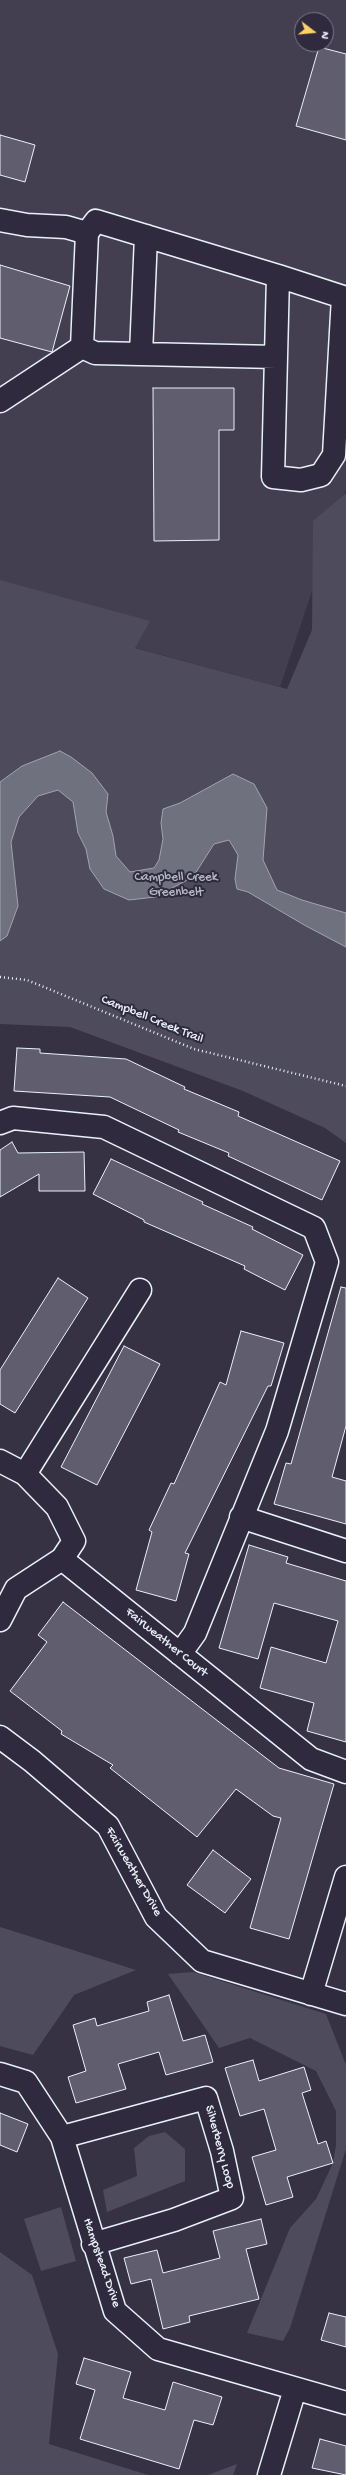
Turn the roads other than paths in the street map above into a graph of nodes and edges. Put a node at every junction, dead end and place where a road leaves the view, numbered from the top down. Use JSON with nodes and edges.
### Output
{"nodes":[{"id":1,"x":0,"y":220,"type":"edge"},
{"id":2,"x":87,"y":233,"type":"junction"},
{"id":3,"x":146,"y":236,"type":"junction"},
{"id":4,"x":278,"y":276,"type":"junction"},
{"id":5,"x":344,"y":297,"type":"edge"},
{"id":6,"x":82,"y":347,"type":"junction"},
{"id":7,"x":141,"y":354,"type":"junction"},
{"id":8,"x":276,"y":357,"type":"junction"},
{"id":9,"x":0,"y":401,"type":"edge"},
{"id":10,"x":0,"y":1123,"type":"edge"},
{"id":11,"x":140,"y":1290,"type":"dead end"},
{"id":12,"x":0,"y":1461,"type":"edge"},
{"id":13,"x":25,"y":1474,"type":"junction"},
{"id":14,"x":242,"y":1517,"type":"junction"},
{"id":15,"x":346,"y":1551,"type":"edge"},
{"id":16,"x":62,"y":1559,"type":"junction"},
{"id":17,"x":0,"y":1620,"type":"edge"},
{"id":18,"x":180,"y":1654,"type":"junction"},
{"id":19,"x":0,"y":1737,"type":"edge"},
{"id":20,"x":346,"y":1772,"type":"edge"},
{"id":21,"x":346,"y":1877,"type":"edge"},
{"id":22,"x":311,"y":1994,"type":"junction"},
{"id":23,"x":346,"y":2004,"type":"edge"},
{"id":24,"x":0,"y":2074,"type":"edge"},
{"id":25,"x":62,"y":2137,"type":"junction"},
{"id":26,"x":93,"y":2244,"type":"junction"},
{"id":27,"x":294,"y":2390,"type":"junction"},
{"id":28,"x":346,"y":2403,"type":"edge"},
{"id":29,"x":269,"y":2475,"type":"edge"}],
"edges":[{"from":1,"to":2,"type":"street"},
{"from":2,"to":3,"type":"street"},
{"from":2,"to":6,"type":"street"},
{"from":3,"to":4,"type":"street"},
{"from":3,"to":7,"type":"street"},
{"from":4,"to":5,"type":"street"},
{"from":4,"to":8,"type":"street"},
{"from":5,"to":8,"type":"street"},
{"from":6,"to":7,"type":"street"},
{"from":6,"to":9,"type":"street"},
{"from":7,"to":8,"type":"street"},
{"from":10,"to":14,"type":"street"},
{"from":11,"to":13,"type":"street"},
{"from":12,"to":13,"type":"street"},
{"from":13,"to":16,"type":"street"},
{"from":14,"to":15,"type":"street"},
{"from":14,"to":18,"type":"street"},
{"from":16,"to":17,"type":"street"},
{"from":16,"to":18,"type":"street","name":"Fairweather Court"},
{"from":18,"to":20,"type":"street","name":"Fairweather Court"},
{"from":19,"to":22,"type":"street","name":"Fairweather Drive"},
{"from":21,"to":22,"type":"street"},
{"from":22,"to":23,"type":"street","name":"Fairweather Drive"},
{"from":24,"to":25,"type":"street","name":"Hampstead Drive"},
{"from":25,"to":26,"type":"street","name":"Hampstead Drive"},
{"from":25,"to":26,"type":"street","name":"Silverberry Loop"},
{"from":26,"to":27,"type":"street","name":"Hampstead Drive"},
{"from":27,"to":28,"type":"street","name":"Hampstead Drive"},
{"from":27,"to":29,"type":"street"}]}
